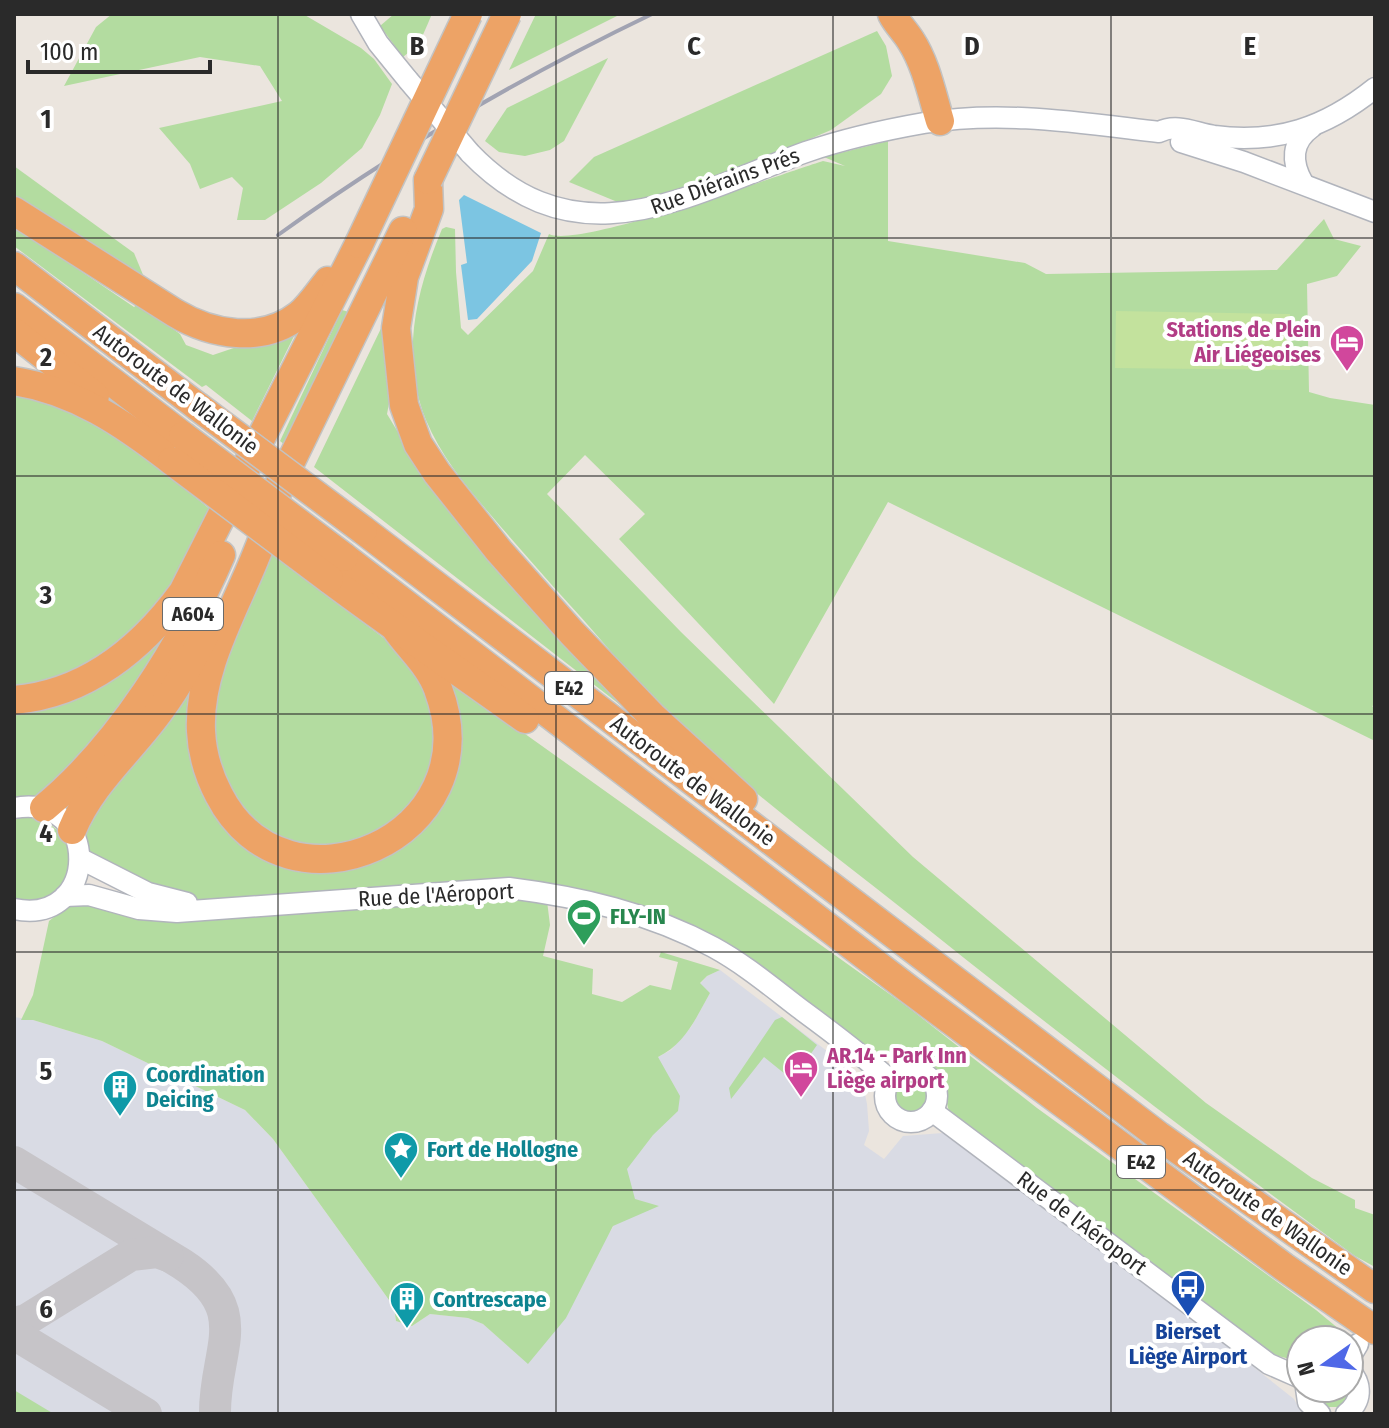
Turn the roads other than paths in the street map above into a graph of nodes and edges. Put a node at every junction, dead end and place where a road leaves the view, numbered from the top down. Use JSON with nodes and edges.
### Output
{"nodes":[{"id":1,"x":468,"y":14,"type":"edge"},
{"id":2,"x":507,"y":14,"type":"edge"},
{"id":3,"x":363,"y":19,"type":"edge"},
{"id":4,"x":901,"y":31,"type":"edge"},
{"id":5,"x":1375,"y":88,"type":"edge"},
{"id":6,"x":932,"y":122,"type":"junction"},
{"id":7,"x":1312,"y":127,"type":"junction"},
{"id":8,"x":1159,"y":132,"type":"junction"},
{"id":9,"x":1303,"y":183,"type":"junction"},
{"id":10,"x":14,"y":211,"type":"edge"},
{"id":11,"x":1375,"y":212,"type":"edge"},
{"id":12,"x":14,"y":266,"type":"edge"},
{"id":13,"x":392,"y":280,"type":"junction"},
{"id":14,"x":323,"y":300,"type":"junction"},
{"id":15,"x":14,"y":307,"type":"edge"},
{"id":16,"x":14,"y":332,"type":"edge"},
{"id":17,"x":14,"y":381,"type":"edge"},
{"id":18,"x":287,"y":387,"type":"junction"},
{"id":19,"x":129,"y":428,"type":"junction"},
{"id":20,"x":178,"y":449,"type":"junction"},
{"id":21,"x":280,"y":483,"type":"junction"},
{"id":22,"x":337,"y":568,"type":"junction"},
{"id":23,"x":396,"y":629,"type":"junction"},
{"id":24,"x":14,"y":700,"type":"edge"},
{"id":25,"x":14,"y":808,"type":"edge"},
{"id":26,"x":44,"y":808,"type":"junction"},
{"id":27,"x":674,"y":810,"type":"junction"},
{"id":28,"x":72,"y":830,"type":"junction"},
{"id":29,"x":776,"y":843,"type":"junction"},
{"id":30,"x":81,"y":859,"type":"junction"},
{"id":31,"x":65,"y":896,"type":"junction"},
{"id":32,"x":14,"y":909,"type":"edge"},
{"id":33,"x":216,"y":909,"type":"junction"},
{"id":34,"x":890,"y":1080,"type":"junction"},
{"id":35,"x":932,"y":1111,"type":"junction"},
{"id":36,"x":1375,"y":1289,"type":"edge"},
{"id":37,"x":1340,"y":1324,"type":"edge"},
{"id":38,"x":1285,"y":1371,"type":"edge"}],
"edges":[{"from":1,"to":14,"type":"highway","bridge":true},
{"from":2,"to":13,"type":"highway","bridge":true},
{"from":3,"to":6,"type":"main road","name":"Rue Diérains Prés","bridge":true},
{"from":4,"to":6,"type":"highway"},
{"from":5,"to":7,"type":"main road","name":"Rue Diérains Prés"},
{"from":6,"to":8,"type":"main road","name":"Rue Diérains Prés"},
{"from":7,"to":8,"type":"main road","name":"Rue Diérains Prés"},
{"from":7,"to":9,"type":"main road"},
{"from":8,"to":9,"type":"main road","name":"Rue Diérains Prés"},
{"from":9,"to":11,"type":"main road","name":"Rue Diérains Prés"},
{"from":10,"to":14,"type":"highway"},
{"from":12,"to":29,"type":"highway","name":"Autoroute de Wallonie","number":"E42","bridge":true},
{"from":13,"to":21,"type":"highway","number":"A604"},
{"from":13,"to":29,"type":"highway"},
{"from":14,"to":18,"type":"highway","number":"A604"},
{"from":15,"to":20,"type":"highway","name":"Autoroute de Wallonie","number":"E42"},
{"from":16,"to":19,"type":"highway"},
{"from":17,"to":19,"type":"highway"},
{"from":18,"to":24,"type":"highway"},
{"from":18,"to":26,"type":"highway","number":"A604"},
{"from":19,"to":20,"type":"highway"},
{"from":20,"to":22,"type":"highway","name":"Autoroute de Wallonie","number":"E42","bridge":true},
{"from":21,"to":23,"type":"highway"},
{"from":21,"to":28,"type":"highway","number":"A604"},
{"from":22,"to":23,"type":"highway"},
{"from":22,"to":27,"type":"highway","name":"Autoroute de Wallonie","number":"E42"},
{"from":23,"to":27,"type":"highway"},
{"from":25,"to":26,"type":"main road"},
{"from":26,"to":28,"type":"main road"},
{"from":27,"to":37,"type":"highway","name":"Autoroute de Wallonie","number":"E42"},
{"from":28,"to":30,"type":"main road"},
{"from":29,"to":36,"type":"highway","name":"Autoroute de Wallonie","number":"E42"},
{"from":30,"to":31,"type":"main road"},
{"from":30,"to":33,"type":"main road","name":"Rue de l'Aéroport"},
{"from":31,"to":32,"type":"main road"},
{"from":31,"to":33,"type":"main road","name":"Rue de l'Aéroport"},
{"from":33,"to":34,"type":"main road","name":"Rue de l'Aéroport"},
{"from":34,"to":35,"type":"main road"},
{"from":34,"to":35,"type":"main road"},
{"from":35,"to":38,"type":"main road","name":"Rue de l'Aéroport"}]}
